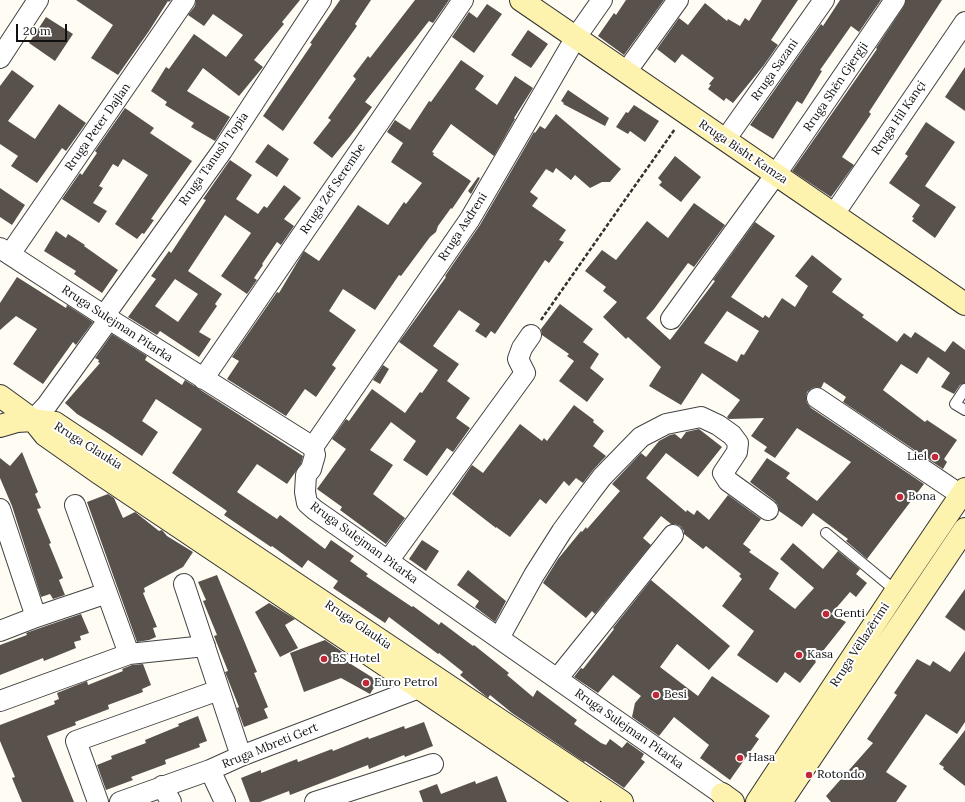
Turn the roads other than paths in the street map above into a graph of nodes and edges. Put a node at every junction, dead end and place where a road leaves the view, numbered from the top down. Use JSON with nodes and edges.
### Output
{"nodes":[{"id":1,"x":38,"y":0,"type":"edge"},
{"id":2,"x":185,"y":0,"type":"edge"},
{"id":3,"x":321,"y":0,"type":"edge"},
{"id":4,"x":463,"y":0,"type":"edge"},
{"id":5,"x":602,"y":0,"type":"edge"},
{"id":6,"x":678,"y":0,"type":"edge"},
{"id":7,"x":824,"y":0,"type":"edge"},
{"id":8,"x":895,"y":0,"type":"edge"},
{"id":9,"x":531,"y":3,"type":"edge"},
{"id":10,"x":965,"y":22,"type":"edge"},
{"id":11,"x":576,"y":37,"type":"junction"},
{"id":12,"x":0,"y":58,"type":"edge"},
{"id":13,"x":626,"y":72,"type":"junction"},
{"id":14,"x":725,"y":140,"type":"junction"},
{"id":15,"x":776,"y":174,"type":"junction"},
{"id":16,"x":834,"y":214,"type":"junction"},
{"id":17,"x":5,"y":251,"type":"edge"},
{"id":18,"x":965,"y":304,"type":"edge"},
{"id":19,"x":106,"y":317,"type":"junction"},
{"id":20,"x":671,"y":319,"type":"dead end"},
{"id":21,"x":531,"y":335,"type":"road end"},
{"id":22,"x":204,"y":379,"type":"junction"},
{"id":23,"x":965,"y":389,"type":"edge"},
{"id":24,"x":0,"y":396,"type":"edge"},
{"id":25,"x":817,"y":398,"type":"dead end"},
{"id":26,"x":965,"y":410,"type":"edge"},
{"id":27,"x":33,"y":420,"type":"junction"},
{"id":28,"x":0,"y":426,"type":"edge"},
{"id":29,"x":313,"y":447,"type":"junction"},
{"id":30,"x":963,"y":492,"type":"edge"},
{"id":31,"x":75,"y":505,"type":"dead end"},
{"id":32,"x":0,"y":509,"type":"edge"},
{"id":33,"x":768,"y":510,"type":"dead end"},
{"id":34,"x":965,"y":528,"type":"edge"},
{"id":35,"x":826,"y":533,"type":"dead end"},
{"id":36,"x":673,"y":535,"type":"dead end"},
{"id":37,"x":388,"y":561,"type":"junction"},
{"id":38,"x":184,"y":584,"type":"dead end"},
{"id":39,"x":896,"y":590,"type":"junction"},
{"id":40,"x":107,"y":593,"type":"junction"},
{"id":41,"x":36,"y":617,"type":"junction"},
{"id":42,"x":0,"y":631,"type":"edge"},
{"id":43,"x":499,"y":638,"type":"junction"},
{"id":44,"x":205,"y":646,"type":"junction"},
{"id":45,"x":129,"y":654,"type":"junction"},
{"id":46,"x":557,"y":679,"type":"junction"},
{"id":47,"x":419,"y":688,"type":"junction"},
{"id":48,"x":219,"y":690,"type":"junction"},
{"id":49,"x":0,"y":701,"type":"edge"},
{"id":50,"x":241,"y":756,"type":"junction"},
{"id":51,"x":433,"y":764,"type":"dead end"},
{"id":52,"x":210,"y":770,"type":"junction"},
{"id":53,"x":167,"y":794,"type":"edge"},
{"id":54,"x":728,"y":798,"type":"edge"},
{"id":55,"x":98,"y":802,"type":"edge"},
{"id":56,"x":120,"y":802,"type":"edge"},
{"id":57,"x":225,"y":802,"type":"edge"},
{"id":58,"x":315,"y":802,"type":"edge"},
{"id":59,"x":588,"y":802,"type":"edge"},
{"id":60,"x":622,"y":802,"type":"edge"},
{"id":61,"x":757,"y":802,"type":"edge"},
{"id":62,"x":781,"y":802,"type":"edge"}],
"edges":[{"from":1,"to":12,"type":"street"},
{"from":2,"to":17,"type":"street","name":"Rruga Peter Dajlan"},
{"from":3,"to":19,"type":"street","name":"Rruga Tanush Topia"},
{"from":4,"to":22,"type":"street","name":"Rruga Zef Serembe"},
{"from":5,"to":11,"type":"street","name":"Rruga Asdreni"},
{"from":6,"to":13,"type":"street"},
{"from":7,"to":14,"type":"street","name":"Rruga Sazani"},
{"from":8,"to":15,"type":"street","name":"Rruga Shën Gjergji"},
{"from":9,"to":11,"type":"main road","name":"Rruga Bisht Kamza"},
{"from":10,"to":16,"type":"street","name":"Rruga Hil Kançi"},
{"from":11,"to":13,"type":"main road","name":"Rruga Bisht Kamza"},
{"from":11,"to":29,"type":"street","name":"Rruga Asdreni"},
{"from":13,"to":14,"type":"main road","name":"Rruga Bisht Kamza"},
{"from":14,"to":15,"type":"main road","name":"Rruga Bisht Kamza"},
{"from":15,"to":16,"type":"main road","name":"Rruga Bisht Kamza"},
{"from":15,"to":20,"type":"street","name":"Rruga Shën Gjergji"},
{"from":16,"to":18,"type":"main road","name":"Rruga Bisht Kamza"},
{"from":17,"to":19,"type":"street","name":"Rruga Sulejman Pitarka"},
{"from":19,"to":22,"type":"street","name":"Rruga Sulejman Pitarka"},
{"from":19,"to":27,"type":"street","name":"Rruga Tanush Topia"},
{"from":21,"to":37,"type":"street"},
{"from":22,"to":29,"type":"street","name":"Rruga Sulejman Pitarka"},
{"from":23,"to":26,"type":"lane"},
{"from":24,"to":27,"type":"main road"},
{"from":25,"to":30,"type":"street"},
{"from":27,"to":28,"type":"main road"},
{"from":27,"to":47,"type":"main road","name":"Rruga Glaukia"},
{"from":27,"to":60,"type":"main road","name":"Rruga Glaukia"},
{"from":29,"to":37,"type":"street","name":"Rruga Sulejman Pitarka"},
{"from":30,"to":39,"type":"main road","name":"Rruga Vëllazërimi"},
{"from":31,"to":40,"type":"street"},
{"from":32,"to":41,"type":"street"},
{"from":33,"to":43,"type":"street"},
{"from":34,"to":62,"type":"main road","name":"Rruga Vëllazërimi"},
{"from":35,"to":39,"type":"lane"},
{"from":36,"to":46,"type":"street"},
{"from":37,"to":43,"type":"street","name":"Rruga Sulejman Pitarka"},
{"from":38,"to":44,"type":"street"},
{"from":39,"to":61,"type":"main road","name":"Rruga Vëllazërimi"},
{"from":40,"to":41,"type":"street"},
{"from":40,"to":45,"type":"street"},
{"from":41,"to":42,"type":"street"},
{"from":43,"to":46,"type":"street","name":"Rruga Sulejman Pitarka"},
{"from":44,"to":45,"type":"street"},
{"from":44,"to":48,"type":"street"},
{"from":45,"to":49,"type":"street"},
{"from":46,"to":54,"type":"street","name":"Rruga Sulejman Pitarka"},
{"from":47,"to":50,"type":"street","name":"Rruga Mbreti Gert"},
{"from":47,"to":59,"type":"main road","name":"Rruga Glaukia"},
{"from":48,"to":50,"type":"street"},
{"from":48,"to":55,"type":"street"},
{"from":50,"to":52,"type":"street","name":"Rruga Mbreti Gert"},
{"from":51,"to":58,"type":"street"},
{"from":52,"to":53,"type":"street","name":"Rruga Mbreti Gert"},
{"from":52,"to":57,"type":"street"},
{"from":53,"to":56,"type":"street","name":"Rruga Mbreti Gert"}]}
